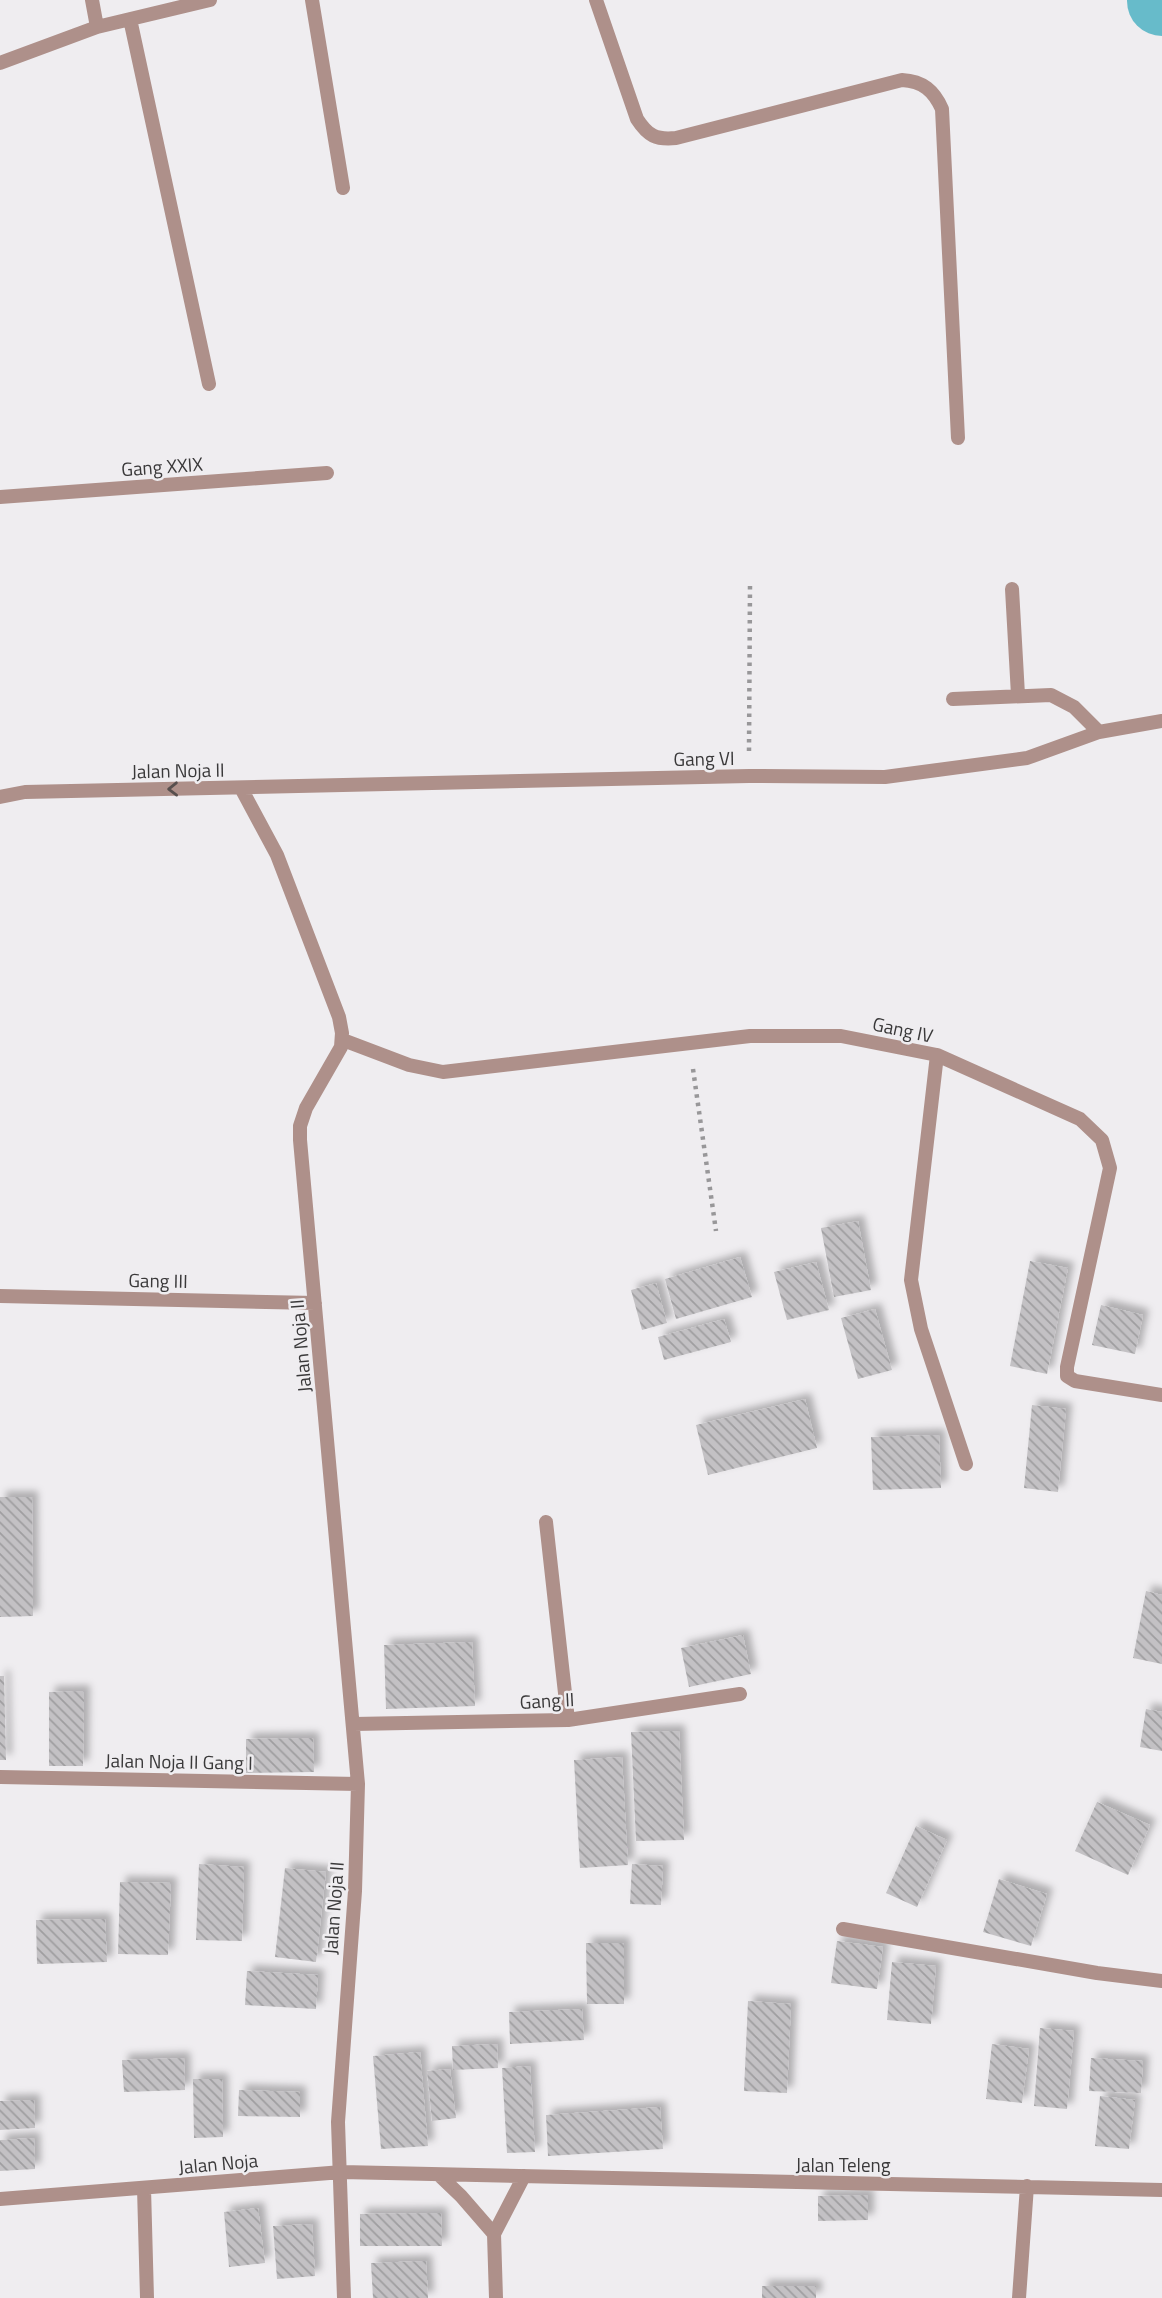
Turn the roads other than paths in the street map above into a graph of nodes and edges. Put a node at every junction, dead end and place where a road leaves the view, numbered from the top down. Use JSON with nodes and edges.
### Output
{"nodes":[{"id":1,"x":92,"y":0,"type":"edge"},
{"id":2,"x":210,"y":0,"type":"edge"},
{"id":3,"x":312,"y":0,"type":"edge"},
{"id":4,"x":596,"y":0,"type":"edge"},
{"id":5,"x":130,"y":19,"type":"junction"},
{"id":6,"x":97,"y":27,"type":"junction"},
{"id":7,"x":0,"y":64,"type":"edge"},
{"id":8,"x":343,"y":188,"type":"dead end"},
{"id":9,"x":209,"y":384,"type":"dead end"},
{"id":10,"x":958,"y":438,"type":"dead end"},
{"id":11,"x":327,"y":473,"type":"dead end"},
{"id":12,"x":0,"y":497,"type":"edge"},
{"id":13,"x":1012,"y":589,"type":"dead end"},
{"id":14,"x":1018,"y":695,"type":"junction"},
{"id":15,"x":953,"y":699,"type":"dead end"},
{"id":16,"x":1162,"y":721,"type":"edge"},
{"id":17,"x":1099,"y":732,"type":"junction"},
{"id":18,"x":241,"y":788,"type":"junction"},
{"id":19,"x":0,"y":797,"type":"edge"},
{"id":20,"x":342,"y":1040,"type":"junction"},
{"id":21,"x":937,"y":1055,"type":"junction"},
{"id":22,"x":0,"y":1296,"type":"edge"},
{"id":23,"x":315,"y":1303,"type":"junction"},
{"id":24,"x":1162,"y":1395,"type":"edge"},
{"id":25,"x":966,"y":1464,"type":"dead end"},
{"id":26,"x":546,"y":1522,"type":"dead end"},
{"id":27,"x":740,"y":1694,"type":"dead end"},
{"id":28,"x":568,"y":1720,"type":"junction"},
{"id":29,"x":354,"y":1724,"type":"junction"},
{"id":30,"x":0,"y":1777,"type":"edge"},
{"id":31,"x":358,"y":1784,"type":"junction"},
{"id":32,"x":843,"y":1930,"type":"dead end"},
{"id":33,"x":1162,"y":1981,"type":"edge"},
{"id":34,"x":342,"y":2172,"type":"junction"},
{"id":35,"x":439,"y":2175,"type":"junction"},
{"id":36,"x":524,"y":2176,"type":"junction"},
{"id":37,"x":1027,"y":2186,"type":"junction"},
{"id":38,"x":144,"y":2188,"type":"junction"},
{"id":39,"x":1162,"y":2190,"type":"edge"},
{"id":40,"x":0,"y":2199,"type":"edge"},
{"id":41,"x":495,"y":2234,"type":"junction"},
{"id":42,"x":147,"y":2298,"type":"edge"},
{"id":43,"x":344,"y":2298,"type":"edge"},
{"id":44,"x":496,"y":2298,"type":"edge"},
{"id":45,"x":1019,"y":2298,"type":"edge"}],
"edges":[{"from":1,"to":6,"type":"street"},
{"from":2,"to":5,"type":"street"},
{"from":3,"to":8,"type":"street"},
{"from":4,"to":10,"type":"street"},
{"from":5,"to":6,"type":"street"},
{"from":5,"to":9,"type":"street"},
{"from":6,"to":7,"type":"street"},
{"from":11,"to":12,"type":"street","name":"Gang XXIX"},
{"from":13,"to":14,"type":"street"},
{"from":14,"to":15,"type":"street"},
{"from":14,"to":17,"type":"street"},
{"from":16,"to":17,"type":"street","name":"Gang VI"},
{"from":17,"to":18,"type":"street","name":"Gang VI"},
{"from":18,"to":19,"type":"street","name":"Jalan Noja II","one_way":true},
{"from":18,"to":20,"type":"street","name":"Jalan Noja II"},
{"from":20,"to":21,"type":"street","name":"Gang IV"},
{"from":20,"to":23,"type":"street","name":"Jalan Noja II"},
{"from":21,"to":24,"type":"street","name":"Gang IV"},
{"from":21,"to":25,"type":"street"},
{"from":22,"to":23,"type":"street","name":"Gang III"},
{"from":23,"to":29,"type":"street","name":"Jalan Noja II"},
{"from":26,"to":28,"type":"street"},
{"from":27,"to":28,"type":"street","name":"Gang II"},
{"from":28,"to":29,"type":"street","name":"Gang II"},
{"from":29,"to":31,"type":"street","name":"Jalan Noja II"},
{"from":30,"to":31,"type":"street","name":"Jalan Noja II Gang I"},
{"from":31,"to":34,"type":"street","name":"Jalan Noja II"},
{"from":32,"to":33,"type":"street"},
{"from":34,"to":35,"type":"street","name":"Jalan Noja"},
{"from":34,"to":38,"type":"street","name":"Jalan Noja"},
{"from":34,"to":43,"type":"street","name":"Jalan Noja II"},
{"from":35,"to":36,"type":"street","name":"Jalan Noja"},
{"from":35,"to":41,"type":"street"},
{"from":36,"to":37,"type":"street","name":"Jalan Teleng"},
{"from":36,"to":41,"type":"street"},
{"from":37,"to":39,"type":"street","name":"Jalan Teleng"},
{"from":37,"to":45,"type":"street"},
{"from":38,"to":40,"type":"street","name":"Jalan Noja"},
{"from":38,"to":42,"type":"street"},
{"from":41,"to":44,"type":"street"}]}
